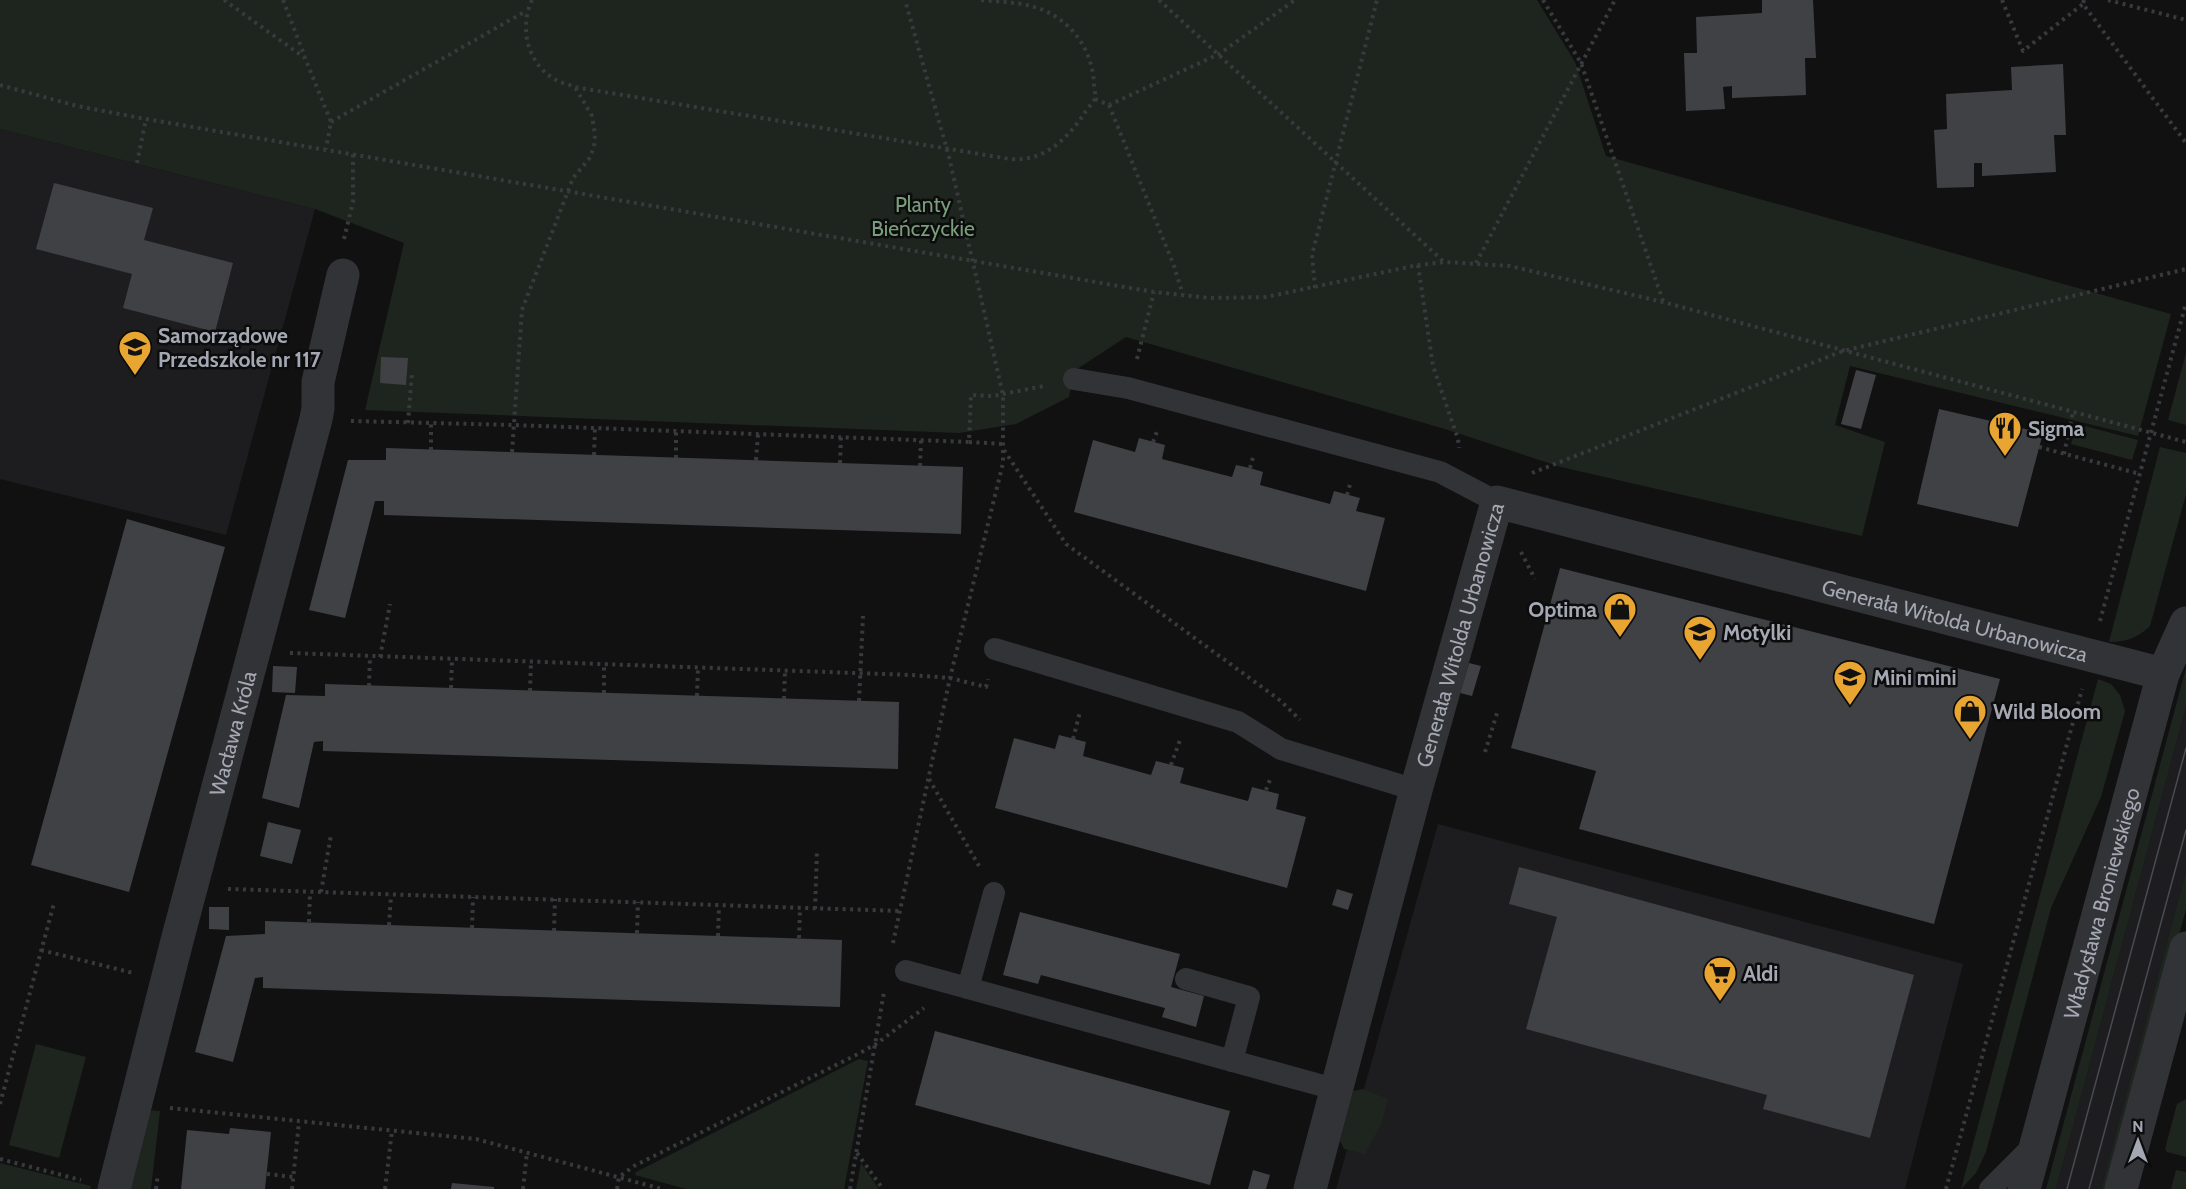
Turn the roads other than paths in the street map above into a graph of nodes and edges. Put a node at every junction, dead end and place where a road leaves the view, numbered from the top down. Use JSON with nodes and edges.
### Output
{"nodes":[{"id":1,"x":343,"y":259,"type":"road end"},
{"id":2,"x":1074,"y":379,"type":"road end"},
{"id":3,"x":1497,"y":502,"type":"junction"},
{"id":4,"x":2186,"y":622,"type":"edge"},
{"id":5,"x":995,"y":649,"type":"dead end"},
{"id":6,"x":2163,"y":674,"type":"junction"},
{"id":7,"x":1416,"y":790,"type":"junction"},
{"id":8,"x":994,"y":893,"type":"dead end"},
{"id":9,"x":2186,"y":948,"type":"edge"},
{"id":10,"x":906,"y":971,"type":"dead end"},
{"id":11,"x":1186,"y":979,"type":"dead end"},
{"id":12,"x":968,"y":988,"type":"junction"},
{"id":13,"x":1232,"y":1061,"type":"junction"},
{"id":14,"x":1338,"y":1090,"type":"junction"},
{"id":15,"x":2036,"y":1143,"type":"junction"},
{"id":16,"x":114,"y":1189,"type":"edge"},
{"id":17,"x":1311,"y":1189,"type":"edge"},
{"id":18,"x":1990,"y":1189,"type":"edge"},
{"id":19,"x":2024,"y":1189,"type":"edge"},
{"id":20,"x":2121,"y":1189,"type":"edge"}],
"edges":[{"from":1,"to":16,"type":"street","name":"Wacława Króla"},
{"from":2,"to":3,"type":"lane"},
{"from":3,"to":6,"type":"street","name":"Generała Witolda Urbanowicza"},
{"from":3,"to":7,"type":"street","name":"Generała Witolda Urbanowicza"},
{"from":4,"to":6,"type":"street","name":"Władysława Broniewskiego"},
{"from":5,"to":7,"type":"lane"},
{"from":6,"to":15,"type":"street","name":"Władysława Broniewskiego"},
{"from":7,"to":14,"type":"street","name":"Generała Witolda Urbanowicza"},
{"from":8,"to":12,"type":"lane"},
{"from":9,"to":20,"type":"street"},
{"from":10,"to":12,"type":"lane"},
{"from":11,"to":13,"type":"lane"},
{"from":12,"to":13,"type":"lane"},
{"from":13,"to":14,"type":"lane"},
{"from":14,"to":17,"type":"street","name":"Generała Witolda Urbanowicza"},
{"from":15,"to":18,"type":"lane"},
{"from":15,"to":19,"type":"street","name":"Władysława Broniewskiego"}]}
